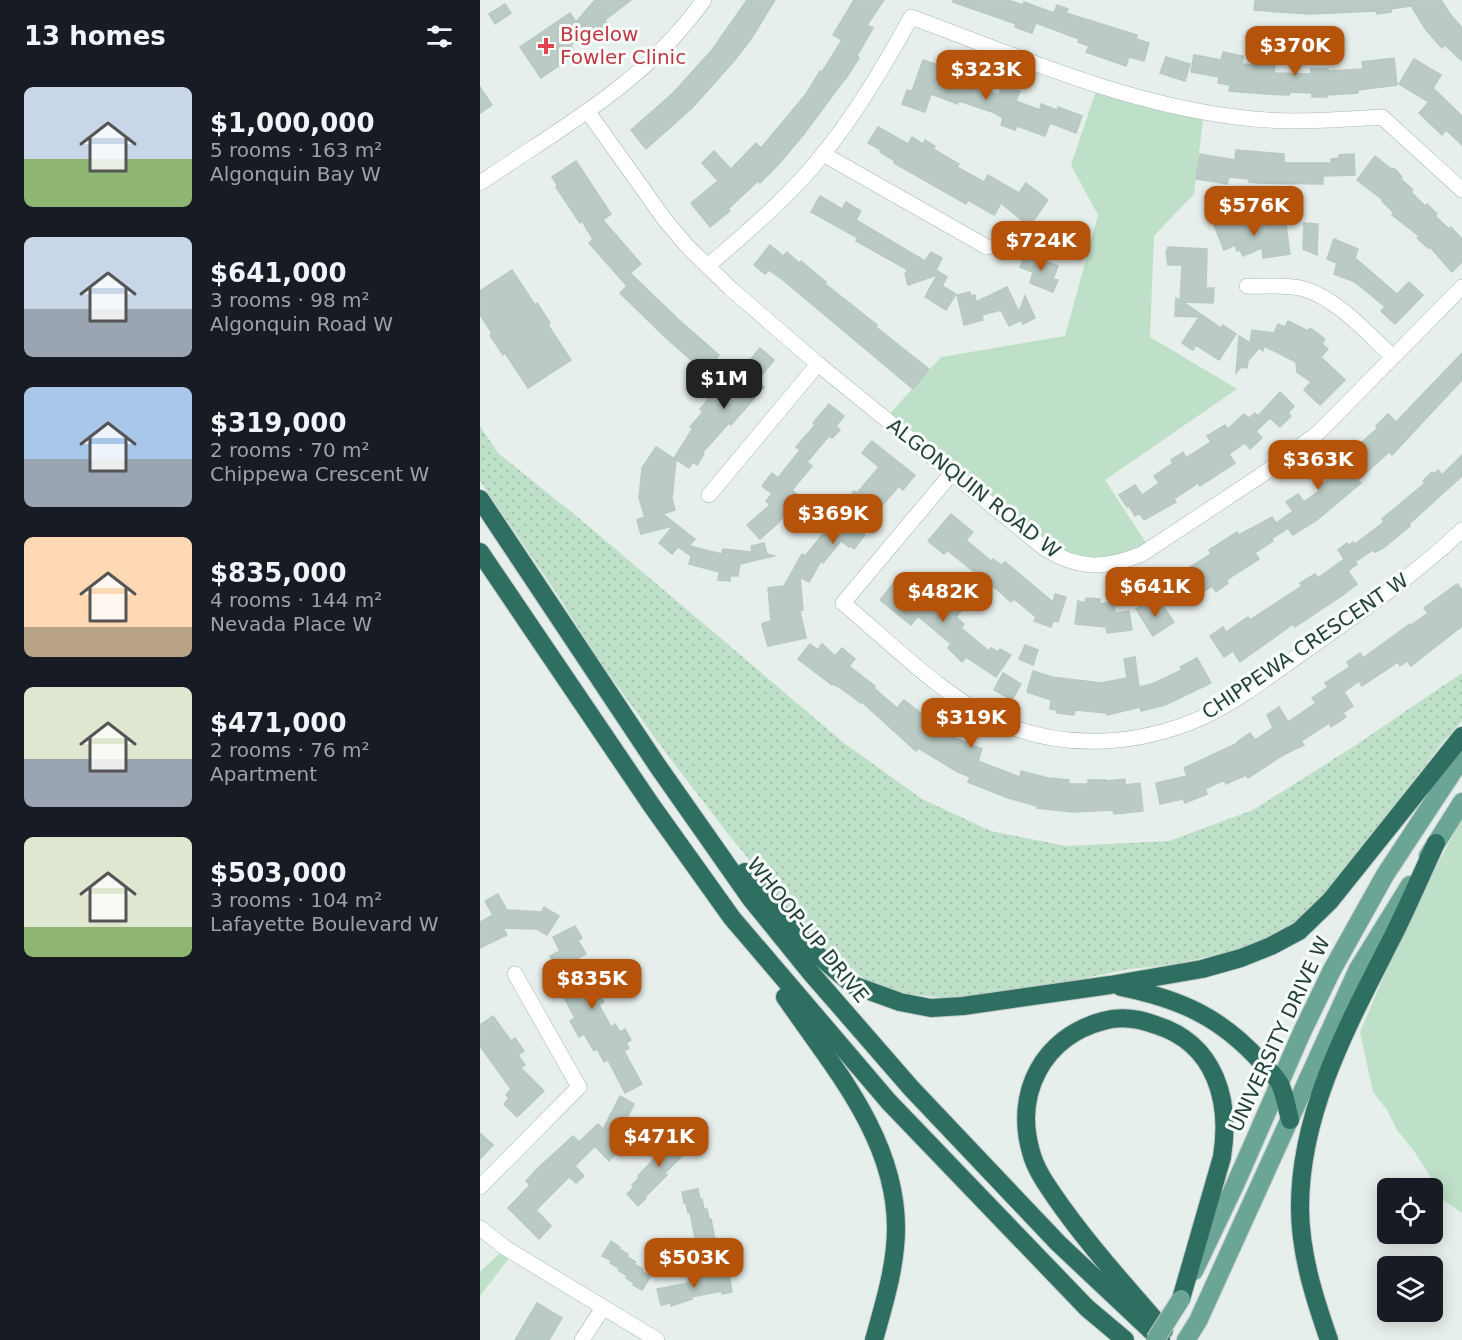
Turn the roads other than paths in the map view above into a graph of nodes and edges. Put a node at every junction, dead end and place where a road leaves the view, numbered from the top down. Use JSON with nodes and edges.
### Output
{"nodes":[{"id":1,"x":704,"y":0,"type":"edge"},
{"id":2,"x":588,"y":112,"type":"junction"},
{"id":3,"x":824,"y":154,"type":"junction"},
{"id":4,"x":480,"y":183,"type":"edge"},
{"id":5,"x":1462,"y":190,"type":"edge"},
{"id":6,"x":987,"y":247,"type":"dead end"},
{"id":7,"x":708,"y":265,"type":"junction"},
{"id":8,"x":1247,"y":286,"type":"dead end"},
{"id":9,"x":1462,"y":287,"type":"edge"},
{"id":10,"x":1393,"y":357,"type":"junction"},
{"id":11,"x":818,"y":364,"type":"junction"},
{"id":12,"x":952,"y":473,"type":"junction"},
{"id":13,"x":709,"y":495,"type":"dead end"},
{"id":14,"x":480,"y":499,"type":"edge"},
{"id":15,"x":1462,"y":530,"type":"edge"},
{"id":16,"x":480,"y":552,"type":"edge"},
{"id":17,"x":1462,"y":736,"type":"edge"},
{"id":18,"x":1462,"y":758,"type":"edge"},
{"id":19,"x":657,"y":765,"type":"junction"},
{"id":20,"x":1462,"y":802,"type":"edge"},
{"id":21,"x":1436,"y":843,"type":"junction"},
{"id":22,"x":732,"y":918,"type":"junction"},
{"id":23,"x":515,"y":974,"type":"dead end"},
{"id":24,"x":1110,"y":985,"type":"junction"},
{"id":25,"x":1279,"y":1082,"type":"junction"},
{"id":26,"x":1290,"y":1120,"type":"junction"},
{"id":27,"x":480,"y":1187,"type":"edge"},
{"id":28,"x":480,"y":1228,"type":"edge"},
{"id":29,"x":1181,"y":1299,"type":"junction"},
{"id":30,"x":603,"y":1308,"type":"junction"},
{"id":31,"x":582,"y":1340,"type":"edge"},
{"id":32,"x":657,"y":1340,"type":"edge"},
{"id":33,"x":874,"y":1340,"type":"edge"},
{"id":34,"x":1125,"y":1340,"type":"edge"},
{"id":35,"x":1155,"y":1340,"type":"edge"},
{"id":36,"x":1161,"y":1340,"type":"edge"},
{"id":37,"x":1173,"y":1340,"type":"edge"},
{"id":38,"x":1186,"y":1340,"type":"edge"},
{"id":39,"x":1329,"y":1340,"type":"edge"}],
"edges":[{"from":1,"to":2,"type":"street"},
{"from":2,"to":4,"type":"street"},
{"from":2,"to":7,"type":"street","name":"ALGONQUIN ROAD W"},
{"from":3,"to":5,"type":"street"},
{"from":3,"to":6,"type":"street"},
{"from":3,"to":7,"type":"street"},
{"from":7,"to":11,"type":"street","name":"ALGONQUIN ROAD W"},
{"from":8,"to":10,"type":"street"},
{"from":9,"to":10,"type":"street","name":"ALGONQUIN ROAD W"},
{"from":10,"to":12,"type":"street","name":"ALGONQUIN ROAD W"},
{"from":11,"to":12,"type":"street","name":"ALGONQUIN ROAD W"},
{"from":11,"to":13,"type":"street"},
{"from":12,"to":15,"type":"street","name":"CHIPPEWA CRESCENT W"},
{"from":14,"to":19,"type":"highway","name":"WHOOP-UP DRIVE"},
{"from":16,"to":22,"type":"highway"},
{"from":17,"to":24,"type":"highway"},
{"from":18,"to":25,"type":"main road","name":"UNIVERSITY DRIVE W"},
{"from":19,"to":24,"type":"highway"},
{"from":19,"to":36,"type":"highway","name":"WHOOP-UP DRIVE"},
{"from":20,"to":21,"type":"main road"},
{"from":21,"to":26,"type":"main road"},
{"from":21,"to":39,"type":"highway"},
{"from":22,"to":33,"type":"highway"},
{"from":22,"to":34,"type":"highway"},
{"from":23,"to":27,"type":"street"},
{"from":24,"to":25,"type":"highway"},
{"from":25,"to":26,"type":"highway"},
{"from":25,"to":29,"type":"main road","name":"UNIVERSITY DRIVE W"},
{"from":26,"to":38,"type":"main road"},
{"from":28,"to":30,"type":"street"},
{"from":29,"to":35,"type":"main road","name":"UNIVERSITY DRIVE W","bridge":true},
{"from":29,"to":37,"type":"highway"},
{"from":30,"to":31,"type":"street"},
{"from":30,"to":32,"type":"street"}]}
